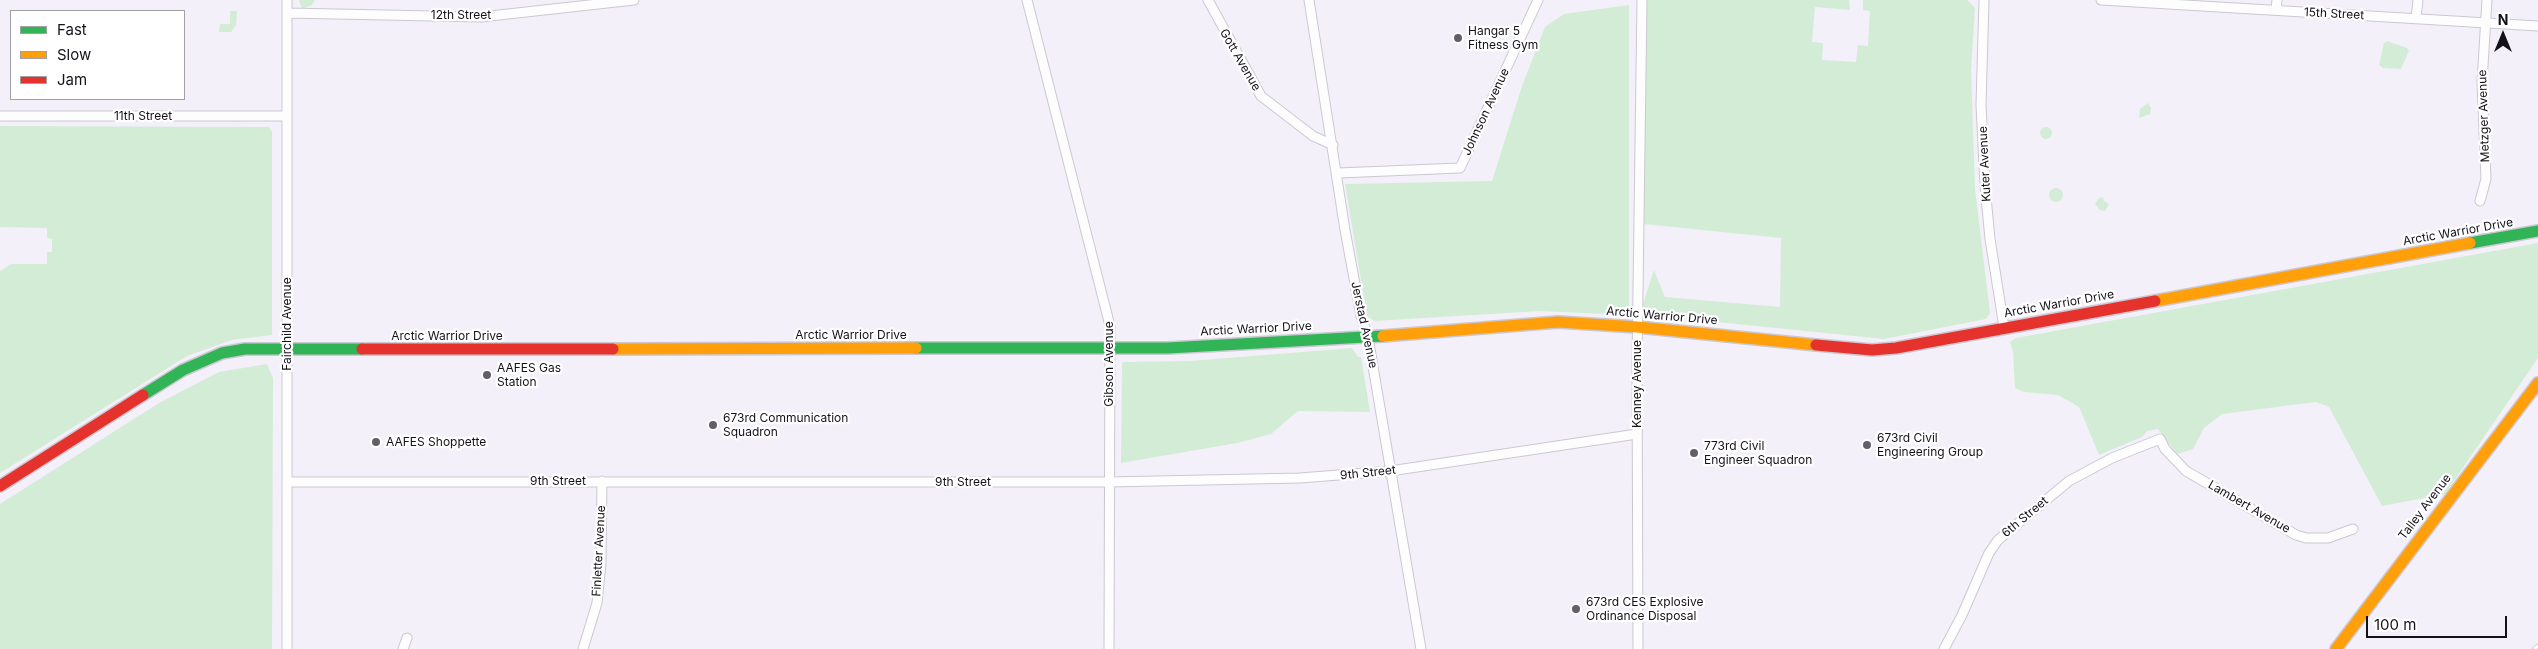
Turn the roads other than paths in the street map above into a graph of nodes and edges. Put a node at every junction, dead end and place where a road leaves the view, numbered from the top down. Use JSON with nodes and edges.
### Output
{"nodes":[{"id":1,"x":287,"y":0,"type":"edge"},
{"id":2,"x":634,"y":0,"type":"edge"},
{"id":3,"x":1027,"y":0,"type":"edge"},
{"id":4,"x":1208,"y":0,"type":"edge"},
{"id":5,"x":1310,"y":0,"type":"edge"},
{"id":6,"x":1538,"y":0,"type":"edge"},
{"id":7,"x":1642,"y":0,"type":"edge"},
{"id":8,"x":1984,"y":0,"type":"edge"},
{"id":9,"x":2101,"y":0,"type":"edge"},
{"id":10,"x":2277,"y":0,"type":"edge"},
{"id":11,"x":2418,"y":0,"type":"edge"},
{"id":12,"x":2488,"y":0,"type":"edge"},
{"id":13,"x":2276,"y":10,"type":"junction"},
{"id":14,"x":287,"y":13,"type":"junction"},
{"id":15,"x":2416,"y":18,"type":"junction"},
{"id":16,"x":2485,"y":23,"type":"junction"},
{"id":17,"x":2538,"y":26,"type":"edge"},
{"id":18,"x":0,"y":116,"type":"edge"},
{"id":19,"x":286,"y":116,"type":"junction"},
{"id":20,"x":1333,"y":145,"type":"junction"},
{"id":21,"x":1338,"y":173,"type":"junction"},
{"id":22,"x":2480,"y":201,"type":"dead end"},
{"id":23,"x":2538,"y":231,"type":"edge"},
{"id":24,"x":1637,"y":327,"type":"junction"},
{"id":25,"x":2004,"y":327,"type":"junction"},
{"id":26,"x":1368,"y":337,"type":"junction"},
{"id":27,"x":287,"y":348,"type":"junction"},
{"id":28,"x":1109,"y":348,"type":"junction"},
{"id":29,"x":2538,"y":382,"type":"edge"},
{"id":30,"x":1637,"y":434,"type":"junction"},
{"id":31,"x":2160,"y":439,"type":"joint"},
{"id":32,"x":1390,"y":472,"type":"junction"},
{"id":33,"x":602,"y":481,"type":"junction"},
{"id":34,"x":287,"y":482,"type":"junction"},
{"id":35,"x":1109,"y":482,"type":"junction"},
{"id":36,"x":0,"y":486,"type":"edge"},
{"id":37,"x":2353,"y":529,"type":"dead end"},
{"id":38,"x":407,"y":638,"type":"dead end"},
{"id":39,"x":287,"y":649,"type":"edge"},
{"id":40,"x":403,"y":649,"type":"edge"},
{"id":41,"x":583,"y":649,"type":"edge"},
{"id":42,"x":1109,"y":649,"type":"edge"},
{"id":43,"x":1422,"y":649,"type":"edge"},
{"id":44,"x":1638,"y":649,"type":"edge"},
{"id":45,"x":1944,"y":649,"type":"edge"},
{"id":46,"x":2336,"y":649,"type":"edge"}],
"edges":[{"from":1,"to":14,"type":"street","name":"Fairchild Avenue"},
{"from":2,"to":14,"type":"street","name":"12th Street"},
{"from":3,"to":28,"type":"street","name":"Gibson Avenue"},
{"from":4,"to":20,"type":"street","name":"Gott Avenue"},
{"from":5,"to":20,"type":"street","name":"Jerstad Avenue"},
{"from":6,"to":21,"type":"street","name":"Johnson Avenue"},
{"from":7,"to":24,"type":"street","name":"Kenney Avenue"},
{"from":8,"to":25,"type":"street","name":"Kuter Avenue"},
{"from":9,"to":13,"type":"street","name":"15th Street"},
{"from":10,"to":13,"type":"street"},
{"from":11,"to":15,"type":"street"},
{"from":12,"to":16,"type":"street","name":"Metzger Avenue"},
{"from":13,"to":15,"type":"street","name":"15th Street"},
{"from":14,"to":19,"type":"street","name":"Fairchild Avenue"},
{"from":15,"to":16,"type":"street","name":"15th Street"},
{"from":16,"to":17,"type":"street","name":"15th Street"},
{"from":16,"to":22,"type":"street","name":"Metzger Avenue"},
{"from":18,"to":19,"type":"street","name":"11th Street"},
{"from":19,"to":27,"type":"street","name":"Fairchild Avenue"},
{"from":20,"to":21,"type":"street","name":"Jerstad Avenue"},
{"from":21,"to":26,"type":"street","name":"Jerstad Avenue"},
{"from":23,"to":25,"type":"main road","name":"Arctic Warrior Drive"},
{"from":24,"to":25,"type":"main road","name":"Arctic Warrior Drive"},
{"from":24,"to":26,"type":"main road","name":"Arctic Warrior Drive"},
{"from":24,"to":30,"type":"street","name":"Kenney Avenue"},
{"from":26,"to":28,"type":"main road","name":"Arctic Warrior Drive"},
{"from":26,"to":32,"type":"street","name":"Jerstad Avenue"},
{"from":27,"to":28,"type":"main road","name":"Arctic Warrior Drive"},
{"from":27,"to":34,"type":"street","name":"Fairchild Avenue"},
{"from":27,"to":36,"type":"main road","name":"Arctic Warrior Drive"},
{"from":28,"to":35,"type":"street","name":"Gibson Avenue"},
{"from":29,"to":46,"type":"main road","name":"Talley Avenue"},
{"from":30,"to":32,"type":"street","name":"9th Street"},
{"from":30,"to":44,"type":"street","name":"Kenney Avenue"},
{"from":31,"to":37,"type":"street","name":"Lambert Avenue"},
{"from":31,"to":45,"type":"street","name":"6th Street"},
{"from":32,"to":35,"type":"street","name":"9th Street"},
{"from":32,"to":43,"type":"street","name":"Jerstad Avenue"},
{"from":33,"to":34,"type":"street","name":"9th Street"},
{"from":33,"to":35,"type":"street","name":"9th Street"},
{"from":33,"to":41,"type":"street","name":"Finletter Avenue"},
{"from":34,"to":39,"type":"street","name":"Fairchild Avenue"},
{"from":35,"to":42,"type":"street","name":"Gibson Avenue"},
{"from":38,"to":40,"type":"street"}]}
